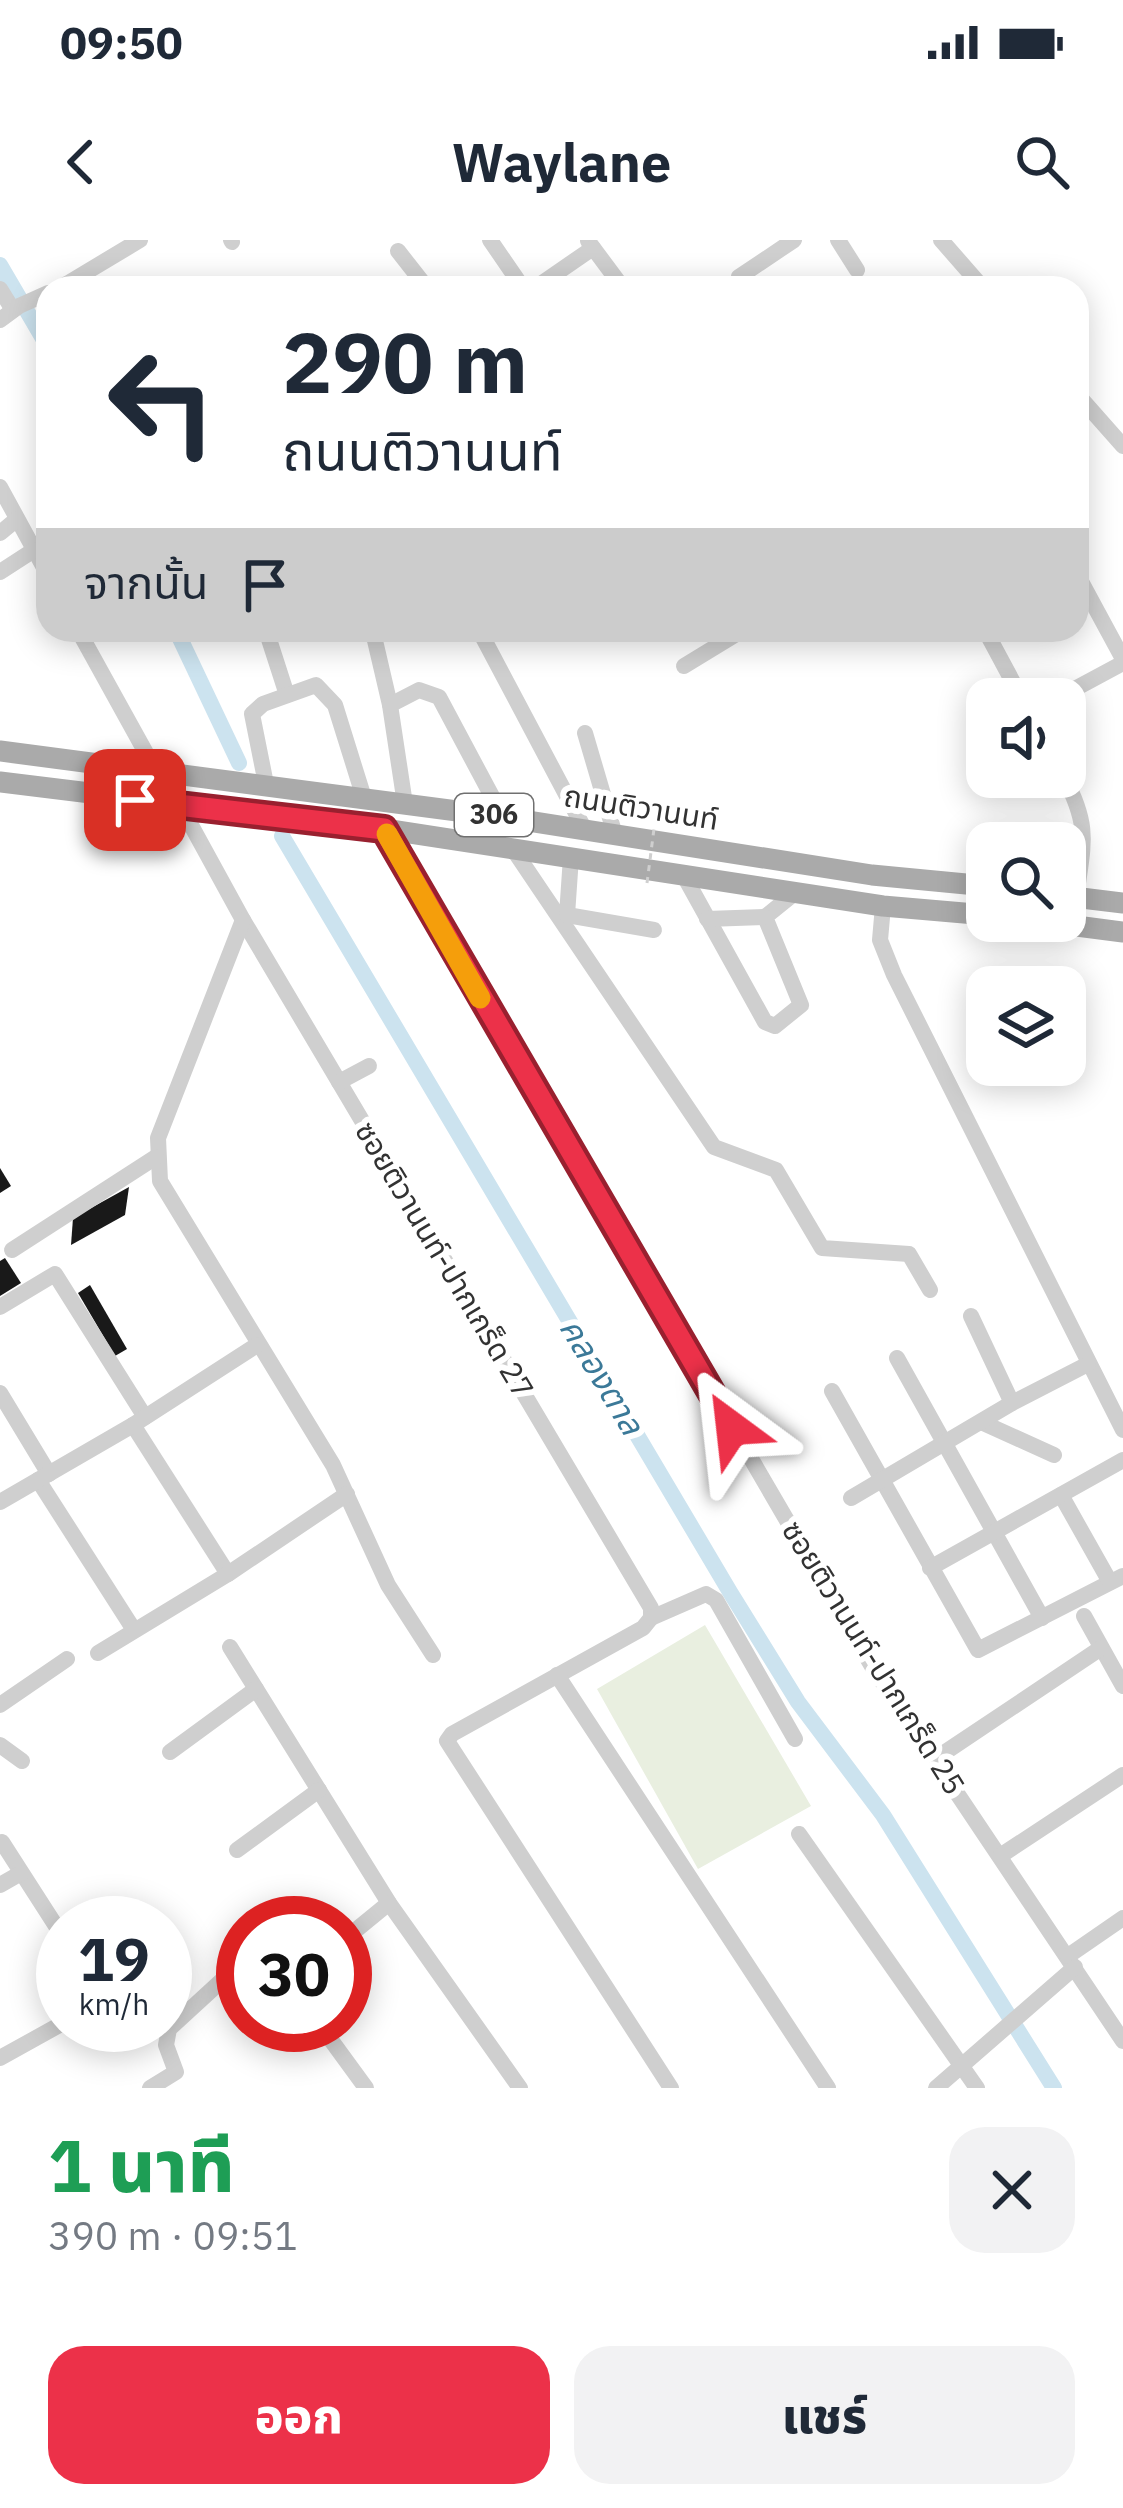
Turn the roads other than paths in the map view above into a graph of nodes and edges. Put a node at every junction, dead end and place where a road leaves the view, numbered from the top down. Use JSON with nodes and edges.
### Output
{"nodes":[{"id":1,"x":140,"y":240,"type":"edge"},
{"id":2,"x":490,"y":240,"type":"edge"},
{"id":3,"x":794,"y":240,"type":"edge"},
{"id":4,"x":838,"y":240,"type":"edge"},
{"id":5,"x":941,"y":240,"type":"edge"},
{"id":6,"x":590,"y":244,"type":"edge"},
{"id":7,"x":398,"y":251,"type":"dead end"},
{"id":8,"x":857,"y":270,"type":"dead end"},
{"id":9,"x":82,"y":276,"type":"edge"},
{"id":10,"x":418,"y":276,"type":"edge"},
{"id":11,"x":515,"y":276,"type":"edge"},
{"id":12,"x":551,"y":276,"type":"edge"},
{"id":13,"x":614,"y":276,"type":"edge"},
{"id":14,"x":740,"y":276,"type":"edge"},
{"id":15,"x":972,"y":276,"type":"edge"},
{"id":16,"x":0,"y":289,"type":"edge"},
{"id":17,"x":11,"y":312,"type":"edge"},
{"id":18,"x":1089,"y":408,"type":"edge"},
{"id":19,"x":1123,"y":446,"type":"edge"},
{"id":20,"x":0,"y":488,"type":"edge"},
{"id":21,"x":17,"y":519,"type":"junction"},
{"id":22,"x":0,"y":533,"type":"edge"},
{"id":23,"x":34,"y":550,"type":"junction"},
{"id":24,"x":36,"y":554,"type":"edge"},
{"id":25,"x":0,"y":572,"type":"edge"},
{"id":26,"x":1089,"y":597,"type":"edge"},
{"id":27,"x":85,"y":642,"type":"edge"},
{"id":28,"x":270,"y":642,"type":"edge"},
{"id":29,"x":375,"y":642,"type":"edge"},
{"id":30,"x":485,"y":642,"type":"edge"},
{"id":31,"x":710,"y":642,"type":"edge"},
{"id":32,"x":991,"y":642,"type":"edge"},
{"id":33,"x":1123,"y":661,"type":"edge"},
{"id":34,"x":684,"y":666,"type":"dead end"},
{"id":35,"x":1011,"y":678,"type":"edge"},
{"id":36,"x":1086,"y":682,"type":"edge"},
{"id":37,"x":287,"y":695,"type":"junction"},
{"id":38,"x":390,"y":706,"type":"junction"},
{"id":39,"x":585,"y":733,"type":"dead end"},
{"id":40,"x":0,"y":751,"type":"edge"},
{"id":41,"x":156,"y":771,"type":"junction"},
{"id":42,"x":0,"y":782,"type":"edge"},
{"id":43,"x":266,"y":784,"type":"junction"},
{"id":44,"x":364,"y":798,"type":"junction"},
{"id":45,"x":405,"y":803,"type":"junction"},
{"id":46,"x":180,"y":805,"type":"junction"},
{"id":47,"x":503,"y":817,"type":"junction"},
{"id":48,"x":384,"y":829,"type":"junction"},
{"id":49,"x":586,"y":832,"type":"junction"},
{"id":50,"x":615,"y":835,"type":"junction"},
{"id":51,"x":514,"y":848,"type":"junction"},
{"id":52,"x":572,"y":857,"type":"junction"},
{"id":53,"x":683,"y":874,"type":"junction"},
{"id":54,"x":966,"y":884,"type":"edge"},
{"id":55,"x":796,"y":892,"type":"junction"},
{"id":56,"x":1086,"y":899,"type":"edge"},
{"id":57,"x":1123,"y":903,"type":"edge"},
{"id":58,"x":884,"y":906,"type":"junction"},
{"id":59,"x":966,"y":913,"type":"edge"},
{"id":60,"x":765,"y":917,"type":"junction"},
{"id":61,"x":243,"y":920,"type":"junction"},
{"id":62,"x":707,"y":920,"type":"junction"},
{"id":63,"x":1086,"y":927,"type":"edge"},
{"id":64,"x":654,"y":930,"type":"dead end"},
{"id":65,"x":1123,"y":932,"type":"edge"},
{"id":66,"x":369,"y":1066,"type":"dead end"},
{"id":67,"x":339,"y":1082,"type":"junction"},
{"id":68,"x":156,"y":1156,"type":"junction"},
{"id":69,"x":12,"y":1250,"type":"dead end"},
{"id":70,"x":930,"y":1290,"type":"dead end"},
{"id":71,"x":0,"y":1307,"type":"edge"},
{"id":72,"x":971,"y":1316,"type":"dead end"},
{"id":73,"x":257,"y":1345,"type":"junction"},
{"id":74,"x":897,"y":1358,"type":"dead end"},
{"id":75,"x":1088,"y":1364,"type":"junction"},
{"id":76,"x":832,"y":1390,"type":"dead end"},
{"id":77,"x":0,"y":1394,"type":"edge"},
{"id":78,"x":1012,"y":1403,"type":"junction"},
{"id":79,"x":139,"y":1421,"type":"junction"},
{"id":80,"x":981,"y":1422,"type":"junction"},
{"id":81,"x":1123,"y":1430,"type":"edge"},
{"id":82,"x":945,"y":1444,"type":"junction"},
{"id":83,"x":1054,"y":1455,"type":"dead end"},
{"id":84,"x":1123,"y":1460,"type":"edge"},
{"id":85,"x":44,"y":1477,"type":"junction"},
{"id":86,"x":881,"y":1480,"type":"junction"},
{"id":87,"x":347,"y":1494,"type":"junction"},
{"id":88,"x":1061,"y":1495,"type":"junction"},
{"id":89,"x":851,"y":1498,"type":"dead end"},
{"id":90,"x":0,"y":1502,"type":"edge"},
{"id":91,"x":994,"y":1532,"type":"junction"},
{"id":92,"x":930,"y":1568,"type":"junction"},
{"id":93,"x":228,"y":1574,"type":"junction"},
{"id":94,"x":1117,"y":1579,"type":"edge"},
{"id":95,"x":1084,"y":1616,"type":"dead end"},
{"id":96,"x":651,"y":1618,"type":"junction"},
{"id":97,"x":1042,"y":1618,"type":"junction"},
{"id":98,"x":134,"y":1630,"type":"junction"},
{"id":99,"x":230,"y":1647,"type":"dead end"},
{"id":100,"x":1101,"y":1648,"type":"junction"},
{"id":101,"x":98,"y":1653,"type":"dead end"},
{"id":102,"x":433,"y":1655,"type":"dead end"},
{"id":103,"x":68,"y":1659,"type":"dead end"},
{"id":104,"x":557,"y":1675,"type":"junction"},
{"id":105,"x":1123,"y":1686,"type":"edge"},
{"id":106,"x":256,"y":1689,"type":"junction"},
{"id":107,"x":0,"y":1705,"type":"edge"},
{"id":108,"x":795,"y":1738,"type":"dead end"},
{"id":109,"x":0,"y":1745,"type":"edge"},
{"id":110,"x":170,"y":1752,"type":"dead end"},
{"id":111,"x":934,"y":1759,"type":"junction"},
{"id":112,"x":22,"y":1761,"type":"dead end"},
{"id":113,"x":1123,"y":1775,"type":"edge"},
{"id":114,"x":319,"y":1790,"type":"junction"},
{"id":115,"x":799,"y":1834,"type":"dead end"},
{"id":116,"x":2,"y":1842,"type":"edge"},
{"id":117,"x":237,"y":1850,"type":"dead end"},
{"id":118,"x":1000,"y":1856,"type":"junction"},
{"id":119,"x":21,"y":1873,"type":"junction"},
{"id":120,"x":0,"y":1885,"type":"edge"},
{"id":121,"x":36,"y":1896,"type":"edge"},
{"id":122,"x":389,"y":1903,"type":"junction"},
{"id":123,"x":372,"y":1917,"type":"edge"},
{"id":124,"x":1123,"y":1918,"type":"edge"},
{"id":125,"x":1071,"y":1961,"type":"junction"},
{"id":126,"x":216,"y":1986,"type":"edge"},
{"id":127,"x":36,"y":2038,"type":"edge"},
{"id":128,"x":1123,"y":2041,"type":"edge"},
{"id":129,"x":338,"y":2052,"type":"edge"},
{"id":130,"x":0,"y":2059,"type":"edge"},
{"id":131,"x":964,"y":2063,"type":"junction"},
{"id":132,"x":360,"y":2086,"type":"edge"},
{"id":133,"x":151,"y":2088,"type":"edge"},
{"id":134,"x":520,"y":2088,"type":"edge"},
{"id":135,"x":670,"y":2088,"type":"edge"},
{"id":136,"x":828,"y":2088,"type":"edge"},
{"id":137,"x":936,"y":2088,"type":"edge"},
{"id":138,"x":977,"y":2088,"type":"edge"}],
"edges":[{"from":1,"to":9,"type":"street"},
{"from":2,"to":11,"type":"street"},
{"from":3,"to":14,"type":"street"},
{"from":4,"to":8,"type":"street"},
{"from":5,"to":15,"type":"street"},
{"from":6,"to":12,"type":"street"},
{"from":6,"to":13,"type":"street"},
{"from":7,"to":10,"type":"street"},
{"from":16,"to":17,"type":"street"},
{"from":18,"to":19,"type":"street"},
{"from":20,"to":21,"type":"street"},
{"from":21,"to":22,"type":"street"},
{"from":21,"to":23,"type":"street"},
{"from":23,"to":24,"type":"street"},
{"from":23,"to":25,"type":"street"},
{"from":26,"to":33,"type":"street"},
{"from":27,"to":41,"type":"street"},
{"from":28,"to":37,"type":"street"},
{"from":29,"to":38,"type":"street"},
{"from":30,"to":49,"type":"street"},
{"from":31,"to":34,"type":"street"},
{"from":32,"to":35,"type":"street"},
{"from":33,"to":36,"type":"street"},
{"from":37,"to":43,"type":"street"},
{"from":37,"to":44,"type":"street"},
{"from":38,"to":45,"type":"street"},
{"from":38,"to":47,"type":"street"},
{"from":39,"to":50,"type":"street"},
{"from":40,"to":41,"type":"main road","name":"ถนนติวานนท์","number":"306"},
{"from":41,"to":43,"type":"main road","name":"ถนนติวานนท์","number":"306"},
{"from":42,"to":46,"type":"main road","name":"ถนนติวานนท์","number":"306"},
{"from":43,"to":44,"type":"main road","name":"ถนนติวานนท์","number":"306"},
{"from":44,"to":45,"type":"main road","name":"ถนนติวานนท์","number":"306"},
{"from":45,"to":47,"type":"main road","name":"ถนนติวานนท์","number":"306"},
{"from":46,"to":48,"type":"main road","name":"ถนนติวานนท์","number":"306"},
{"from":46,"to":61,"type":"street","name":"ซอยติวานนท์-ปากเกร็ด 27"},
{"from":47,"to":49,"type":"main road","name":"ถนนติวานนท์","number":"306"},
{"from":48,"to":51,"type":"main road","name":"ถนนติวานนท์","number":"306"},
{"from":48,"to":111,"type":"street","name":"ซอยติวานนท์-ปากเกร็ด 25"},
{"from":49,"to":50,"type":"main road","name":"ถนนติวานนท์","number":"306"},
{"from":50,"to":54,"type":"main road","name":"ถนนติวานนท์","number":"306"},
{"from":51,"to":52,"type":"main road","name":"ถนนติวานนท์","number":"306"},
{"from":51,"to":70,"type":"street"},
{"from":52,"to":53,"type":"main road","name":"ถนนติวานนท์","number":"306"},
{"from":52,"to":64,"type":"street"},
{"from":53,"to":55,"type":"main road","name":"ถนนติวานนท์","number":"306"},
{"from":53,"to":62,"type":"street"},
{"from":55,"to":58,"type":"main road","name":"ถนนติวานนท์","number":"306"},
{"from":55,"to":60,"type":"street"},
{"from":56,"to":57,"type":"main road"},
{"from":58,"to":59,"type":"main road","name":"ถนนติวานนท์","number":"306"},
{"from":58,"to":75,"type":"street"},
{"from":60,"to":62,"type":"street"},
{"from":60,"to":62,"type":"street"},
{"from":61,"to":67,"type":"street","name":"ซอยติวานนท์-ปากเกร็ด 27"},
{"from":61,"to":68,"type":"street"},
{"from":63,"to":65,"type":"main road"},
{"from":66,"to":67,"type":"street"},
{"from":67,"to":96,"type":"street","name":"ซอยติวานนท์-ปากเกร็ด 27"},
{"from":68,"to":69,"type":"street"},
{"from":68,"to":73,"type":"street"},
{"from":71,"to":79,"type":"street"},
{"from":72,"to":78,"type":"street"},
{"from":73,"to":79,"type":"street"},
{"from":73,"to":87,"type":"street"},
{"from":74,"to":82,"type":"street"},
{"from":75,"to":78,"type":"street"},
{"from":75,"to":81,"type":"street"},
{"from":76,"to":86,"type":"street"},
{"from":77,"to":85,"type":"street"},
{"from":78,"to":80,"type":"street"},
{"from":79,"to":85,"type":"street"},
{"from":79,"to":93,"type":"street"},
{"from":80,"to":82,"type":"street"},
{"from":80,"to":83,"type":"street"},
{"from":82,"to":86,"type":"street"},
{"from":82,"to":91,"type":"street"},
{"from":84,"to":88,"type":"street"},
{"from":85,"to":90,"type":"street"},
{"from":85,"to":98,"type":"street"},
{"from":86,"to":89,"type":"street"},
{"from":86,"to":92,"type":"street"},
{"from":87,"to":93,"type":"street"},
{"from":87,"to":102,"type":"street"},
{"from":88,"to":91,"type":"street"},
{"from":88,"to":94,"type":"street"},
{"from":91,"to":92,"type":"street"},
{"from":91,"to":97,"type":"street"},
{"from":92,"to":97,"type":"street"},
{"from":93,"to":98,"type":"street"},
{"from":94,"to":97,"type":"street"},
{"from":95,"to":100,"type":"street"},
{"from":96,"to":104,"type":"street"},
{"from":96,"to":108,"type":"street"},
{"from":98,"to":101,"type":"street"},
{"from":99,"to":106,"type":"street"},
{"from":100,"to":105,"type":"street"},
{"from":100,"to":111,"type":"street"},
{"from":103,"to":107,"type":"street"},
{"from":104,"to":135,"type":"street"},
{"from":104,"to":136,"type":"street"},
{"from":106,"to":110,"type":"street"},
{"from":106,"to":114,"type":"street"},
{"from":109,"to":112,"type":"street"},
{"from":111,"to":118,"type":"street","name":"ซอยติวานนท์-ปากเกร็ด 25"},
{"from":113,"to":118,"type":"street"},
{"from":114,"to":117,"type":"street"},
{"from":114,"to":122,"type":"street"},
{"from":115,"to":131,"type":"street"},
{"from":116,"to":119,"type":"street"},
{"from":118,"to":125,"type":"street","name":"ซอยติวานนท์-ปากเกร็ด 25"},
{"from":119,"to":120,"type":"street"},
{"from":119,"to":121,"type":"street"},
{"from":122,"to":123,"type":"street"},
{"from":122,"to":134,"type":"street"},
{"from":124,"to":125,"type":"street"},
{"from":125,"to":128,"type":"street","name":"ซอยติวานนท์-ปากเกร็ด 25"},
{"from":125,"to":131,"type":"street"},
{"from":126,"to":133,"type":"street"},
{"from":127,"to":130,"type":"street"},
{"from":129,"to":132,"type":"street"},
{"from":131,"to":137,"type":"street"},
{"from":131,"to":138,"type":"street"}]}
